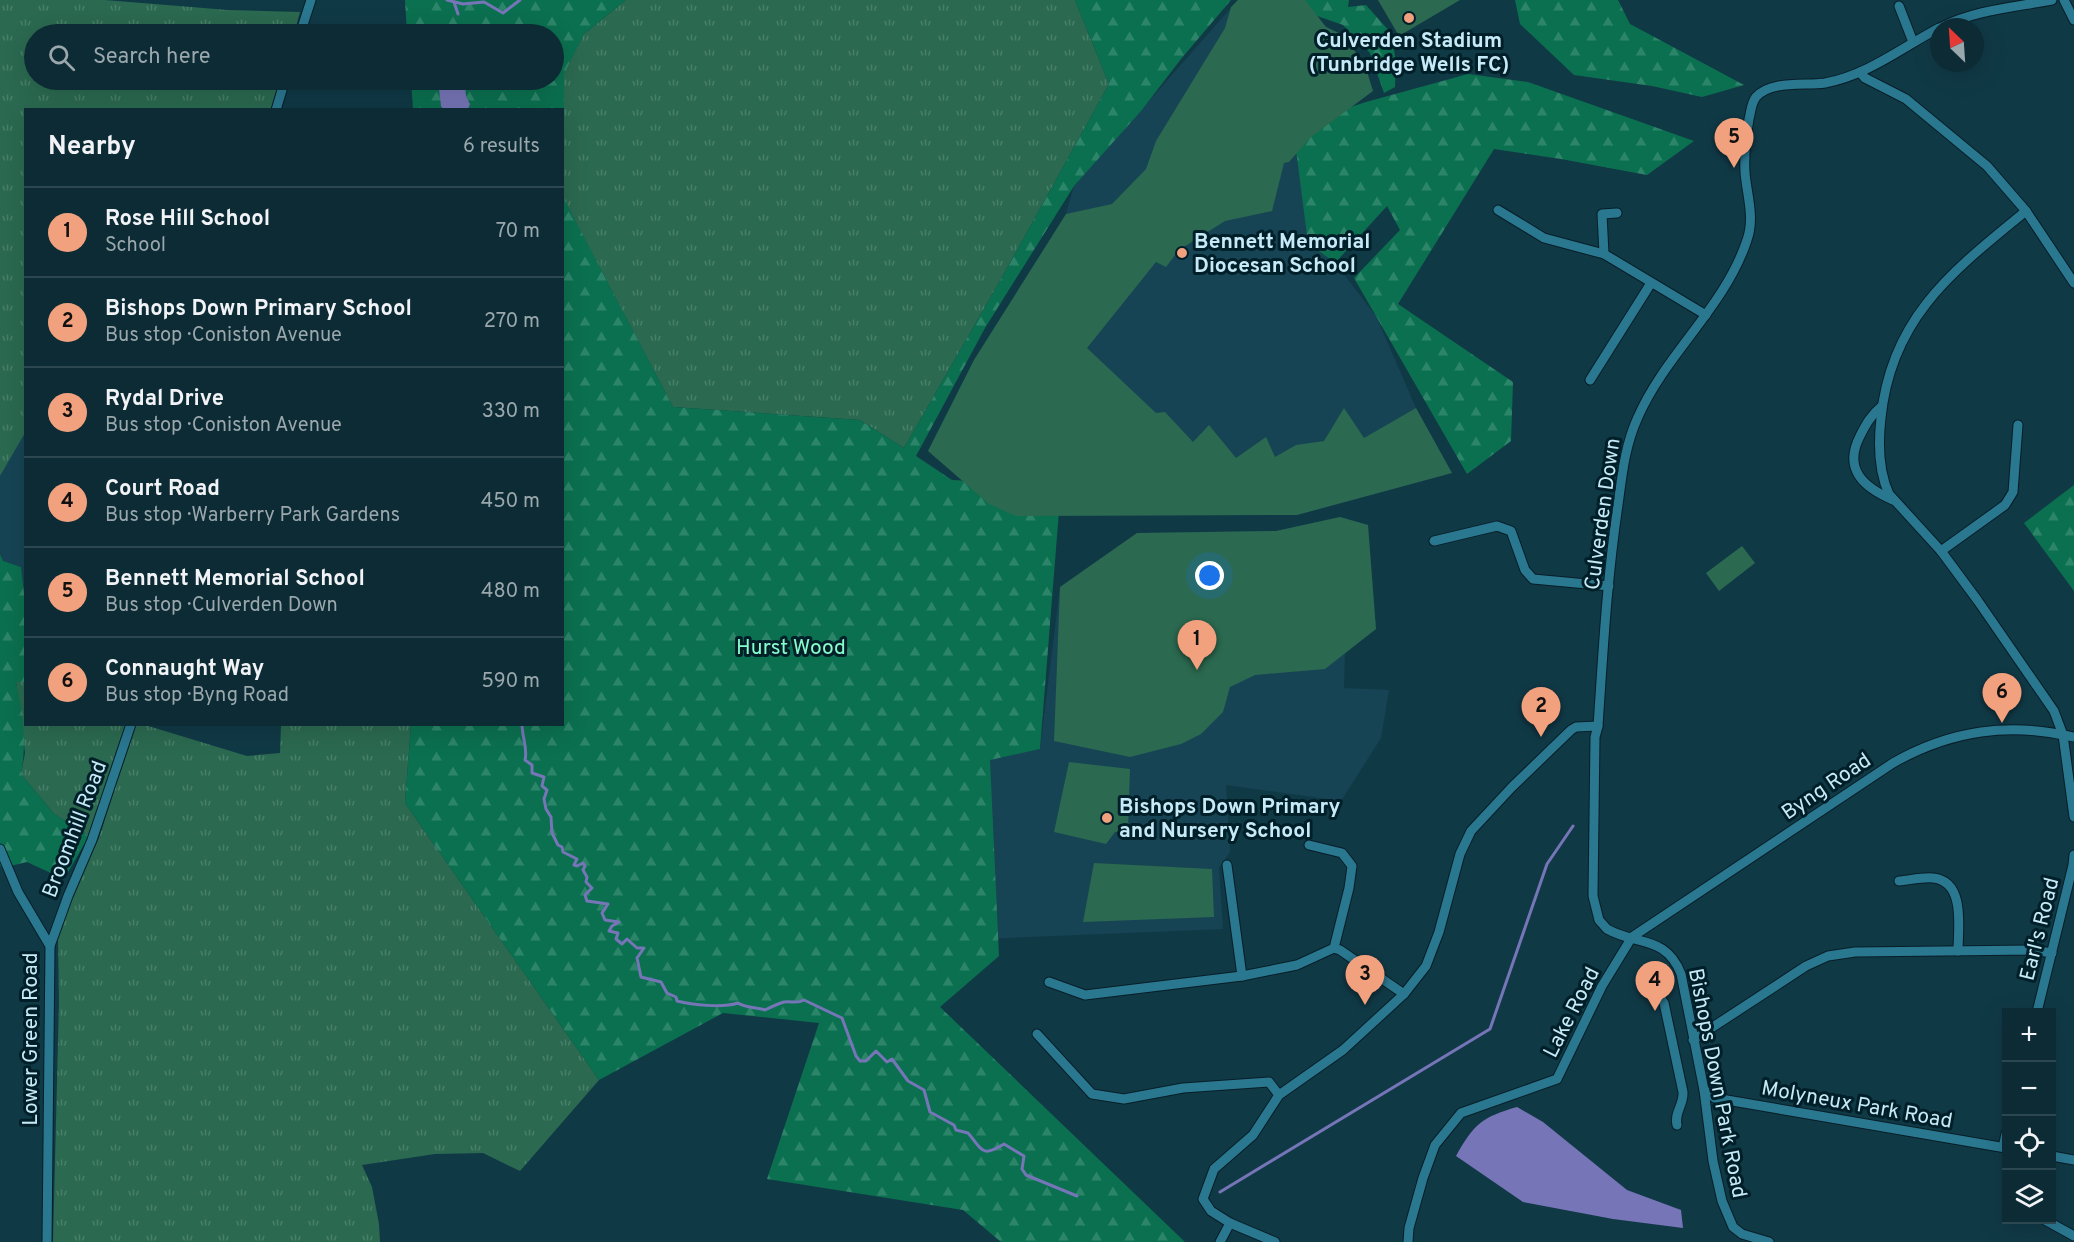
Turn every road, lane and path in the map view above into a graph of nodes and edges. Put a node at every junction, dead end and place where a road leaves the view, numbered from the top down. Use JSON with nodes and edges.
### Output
{"nodes":[{"id":1,"x":310,"y":0,"type":"edge"},
{"id":2,"x":2052,"y":0,"type":"edge"},
{"id":3,"x":2064,"y":0,"type":"edge"},
{"id":4,"x":1899,"y":6,"type":"dead end"},
{"id":5,"x":1969,"y":18,"type":"edge"},
{"id":6,"x":2074,"y":20,"type":"edge"},
{"id":7,"x":303,"y":24,"type":"edge"},
{"id":8,"x":1930,"y":33,"type":"edge"},
{"id":9,"x":1913,"y":42,"type":"junction"},
{"id":10,"x":1860,"y":72,"type":"junction"},
{"id":11,"x":282,"y":90,"type":"edge"},
{"id":12,"x":277,"y":108,"type":"edge"},
{"id":13,"x":1498,"y":210,"type":"dead end"},
{"id":14,"x":2026,"y":211,"type":"junction"},
{"id":15,"x":1617,"y":213,"type":"dead end"},
{"id":16,"x":1604,"y":254,"type":"junction"},
{"id":17,"x":1651,"y":283,"type":"junction"},
{"id":18,"x":2074,"y":283,"type":"edge"},
{"id":19,"x":1706,"y":315,"type":"junction"},
{"id":20,"x":1590,"y":380,"type":"dead end"},
{"id":21,"x":1882,"y":406,"type":"junction"},
{"id":22,"x":2018,"y":425,"type":"dead end"},
{"id":23,"x":1895,"y":501,"type":"junction"},
{"id":24,"x":1434,"y":541,"type":"dead end"},
{"id":25,"x":1941,"y":551,"type":"junction"},
{"id":26,"x":1609,"y":586,"type":"junction"},
{"id":27,"x":130,"y":726,"type":"edge"},
{"id":28,"x":1599,"y":726,"type":"junction"},
{"id":29,"x":2063,"y":735,"type":"junction"},
{"id":30,"x":2074,"y":737,"type":"edge"},
{"id":31,"x":2074,"y":817,"type":"edge"},
{"id":32,"x":1309,"y":845,"type":"dead end"},
{"id":33,"x":0,"y":849,"type":"edge"},
{"id":34,"x":2074,"y":855,"type":"edge"},
{"id":35,"x":1227,"y":865,"type":"dead end"},
{"id":36,"x":1899,"y":881,"type":"dead end"},
{"id":37,"x":1632,"y":938,"type":"junction"},
{"id":38,"x":50,"y":946,"type":"junction"},
{"id":39,"x":1660,"y":947,"type":"joint"},
{"id":40,"x":1334,"y":948,"type":"junction"},
{"id":41,"x":1958,"y":951,"type":"junction"},
{"id":42,"x":2052,"y":953,"type":"junction"},
{"id":43,"x":1242,"y":976,"type":"junction"},
{"id":44,"x":1049,"y":982,"type":"dead end"},
{"id":45,"x":1646,"y":989,"type":"dead end"},
{"id":46,"x":1404,"y":994,"type":"junction"},
{"id":47,"x":2038,"y":1008,"type":"edge"},
{"id":48,"x":1037,"y":1034,"type":"dead end"},
{"id":49,"x":1693,"y":1040,"type":"junction"},
{"id":50,"x":1688,"y":1066,"type":"junction"},
{"id":51,"x":1704,"y":1090,"type":"junction"},
{"id":52,"x":1280,"y":1095,"type":"junction"},
{"id":53,"x":1677,"y":1125,"type":"dead end"},
{"id":54,"x":2002,"y":1146,"type":"edge"},
{"id":55,"x":2056,"y":1157,"type":"edge"},
{"id":56,"x":2074,"y":1160,"type":"edge"},
{"id":57,"x":1230,"y":1223,"type":"junction"},
{"id":58,"x":2052,"y":1224,"type":"edge"},
{"id":59,"x":2074,"y":1236,"type":"edge"},
{"id":60,"x":47,"y":1242,"type":"edge"},
{"id":61,"x":1220,"y":1242,"type":"edge"},
{"id":62,"x":1275,"y":1242,"type":"edge"},
{"id":63,"x":1408,"y":1242,"type":"edge"},
{"id":64,"x":1769,"y":1242,"type":"edge"}],
"edges":[{"from":1,"to":7,"type":"street"},
{"from":2,"to":5,"type":"street","name":"Culverden Down"},
{"from":3,"to":6,"type":"street"},
{"from":4,"to":9,"type":"street"},
{"from":8,"to":9,"type":"street","name":"Culverden Down"},
{"from":9,"to":10,"type":"street","name":"Culverden Down"},
{"from":10,"to":14,"type":"street"},
{"from":10,"to":19,"type":"street","name":"Culverden Down"},
{"from":11,"to":12,"type":"street"},
{"from":13,"to":16,"type":"street"},
{"from":14,"to":18,"type":"street"},
{"from":14,"to":21,"type":"street"},
{"from":15,"to":16,"type":"street"},
{"from":16,"to":17,"type":"street"},
{"from":17,"to":19,"type":"street"},
{"from":17,"to":20,"type":"street"},
{"from":19,"to":26,"type":"street","name":"Culverden Down"},
{"from":21,"to":23,"type":"street"},
{"from":21,"to":23,"type":"street"},
{"from":22,"to":25,"type":"street"},
{"from":23,"to":25,"type":"street"},
{"from":24,"to":26,"type":"street"},
{"from":25,"to":29,"type":"street"},
{"from":26,"to":28,"type":"street","name":"Culverden Down"},
{"from":27,"to":38,"type":"street","name":"Broomhill Road"},
{"from":28,"to":37,"type":"street","name":"Culverden Down"},
{"from":28,"to":46,"type":"street"},
{"from":29,"to":30,"type":"street","name":"Byng Road"},
{"from":29,"to":31,"type":"street"},
{"from":29,"to":37,"type":"street","name":"Byng Road"},
{"from":32,"to":40,"type":"street"},
{"from":33,"to":38,"type":"street","name":"Lower Green Road"},
{"from":34,"to":42,"type":"street","name":"Earl's Road"},
{"from":35,"to":43,"type":"street"},
{"from":36,"to":41,"type":"street"},
{"from":37,"to":39,"type":"street","name":"Culverden Down"},
{"from":37,"to":63,"type":"street","name":"Lake Road"},
{"from":38,"to":60,"type":"street","name":"Lower Green Road"},
{"from":39,"to":49,"type":"street","name":"Bishops Down Park Road"},
{"from":40,"to":43,"type":"street"},
{"from":40,"to":46,"type":"street"},
{"from":41,"to":42,"type":"street"},
{"from":41,"to":49,"type":"street"},
{"from":42,"to":47,"type":"street","name":"Earl's Road"},
{"from":43,"to":44,"type":"street"},
{"from":45,"to":50,"type":"street"},
{"from":46,"to":52,"type":"street"},
{"from":48,"to":52,"type":"street"},
{"from":49,"to":50,"type":"street","name":"Bishops Down Park Road"},
{"from":50,"to":51,"type":"street","name":"Bishops Down Park Road"},
{"from":50,"to":53,"type":"street"},
{"from":51,"to":54,"type":"street","name":"Molyneux Park Road"},
{"from":51,"to":64,"type":"street","name":"Bishops Down Park Road"},
{"from":52,"to":57,"type":"street"},
{"from":55,"to":56,"type":"street"},
{"from":57,"to":61,"type":"street"},
{"from":57,"to":62,"type":"street"},
{"from":58,"to":59,"type":"street"}]}
